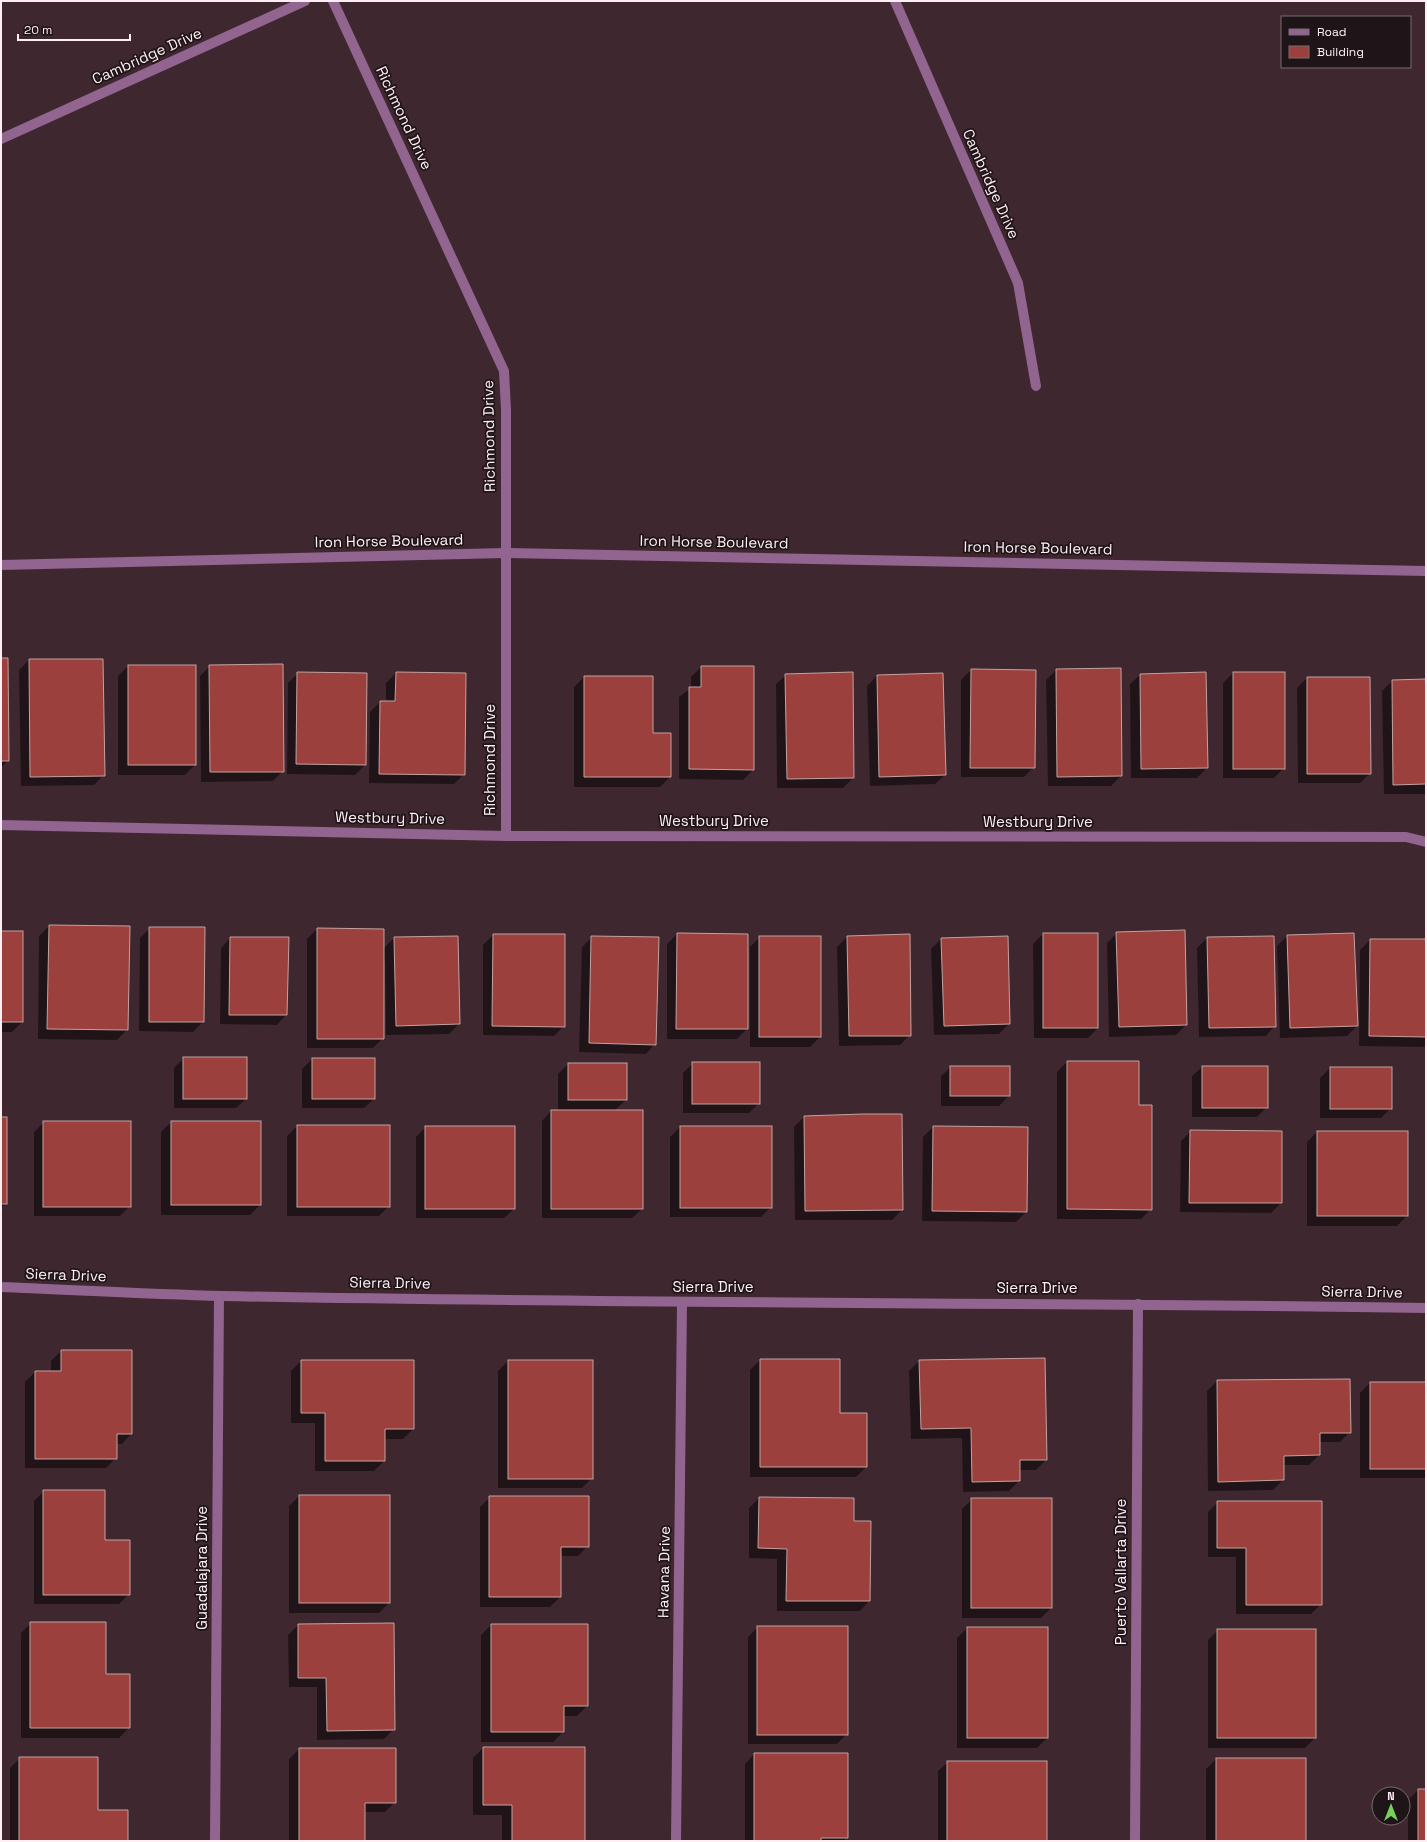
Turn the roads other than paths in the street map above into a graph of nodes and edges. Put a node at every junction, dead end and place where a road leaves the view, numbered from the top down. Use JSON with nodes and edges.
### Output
{"nodes":[{"id":1,"x":305,"y":1,"type":"edge"},
{"id":2,"x":333,"y":1,"type":"edge"},
{"id":3,"x":895,"y":1,"type":"edge"},
{"id":4,"x":1,"y":139,"type":"edge"},
{"id":5,"x":1036,"y":386,"type":"dead end"},
{"id":6,"x":505,"y":553,"type":"junction"},
{"id":7,"x":1,"y":565,"type":"edge"},
{"id":8,"x":1426,"y":571,"type":"edge"},
{"id":9,"x":1,"y":825,"type":"edge"},
{"id":10,"x":506,"y":836,"type":"junction"},
{"id":11,"x":1426,"y":842,"type":"edge"},
{"id":12,"x":1,"y":1287,"type":"edge"},
{"id":13,"x":219,"y":1296,"type":"junction"},
{"id":14,"x":682,"y":1302,"type":"junction"},
{"id":15,"x":1138,"y":1304,"type":"junction"},
{"id":16,"x":1426,"y":1308,"type":"edge"},
{"id":17,"x":215,"y":1841,"type":"edge"},
{"id":18,"x":676,"y":1841,"type":"edge"},
{"id":19,"x":1135,"y":1841,"type":"edge"}],
"edges":[{"from":1,"to":4,"type":"street","name":"Cambridge Drive"},
{"from":2,"to":6,"type":"street","name":"Richmond Drive"},
{"from":3,"to":5,"type":"street","name":"Cambridge Drive"},
{"from":6,"to":7,"type":"street","name":"Iron Horse Boulevard"},
{"from":6,"to":8,"type":"street","name":"Iron Horse Boulevard"},
{"from":6,"to":10,"type":"street","name":"Richmond Drive"},
{"from":9,"to":10,"type":"street","name":"Westbury Drive"},
{"from":10,"to":11,"type":"street","name":"Westbury Drive"},
{"from":12,"to":13,"type":"street","name":"Sierra Drive"},
{"from":13,"to":14,"type":"street","name":"Sierra Drive"},
{"from":13,"to":17,"type":"street","name":"Guadalajara Drive"},
{"from":14,"to":15,"type":"street","name":"Sierra Drive"},
{"from":14,"to":18,"type":"street","name":"Havana Drive"},
{"from":15,"to":16,"type":"street","name":"Sierra Drive"},
{"from":15,"to":19,"type":"street","name":"Puerto Vallarta Drive"}]}
